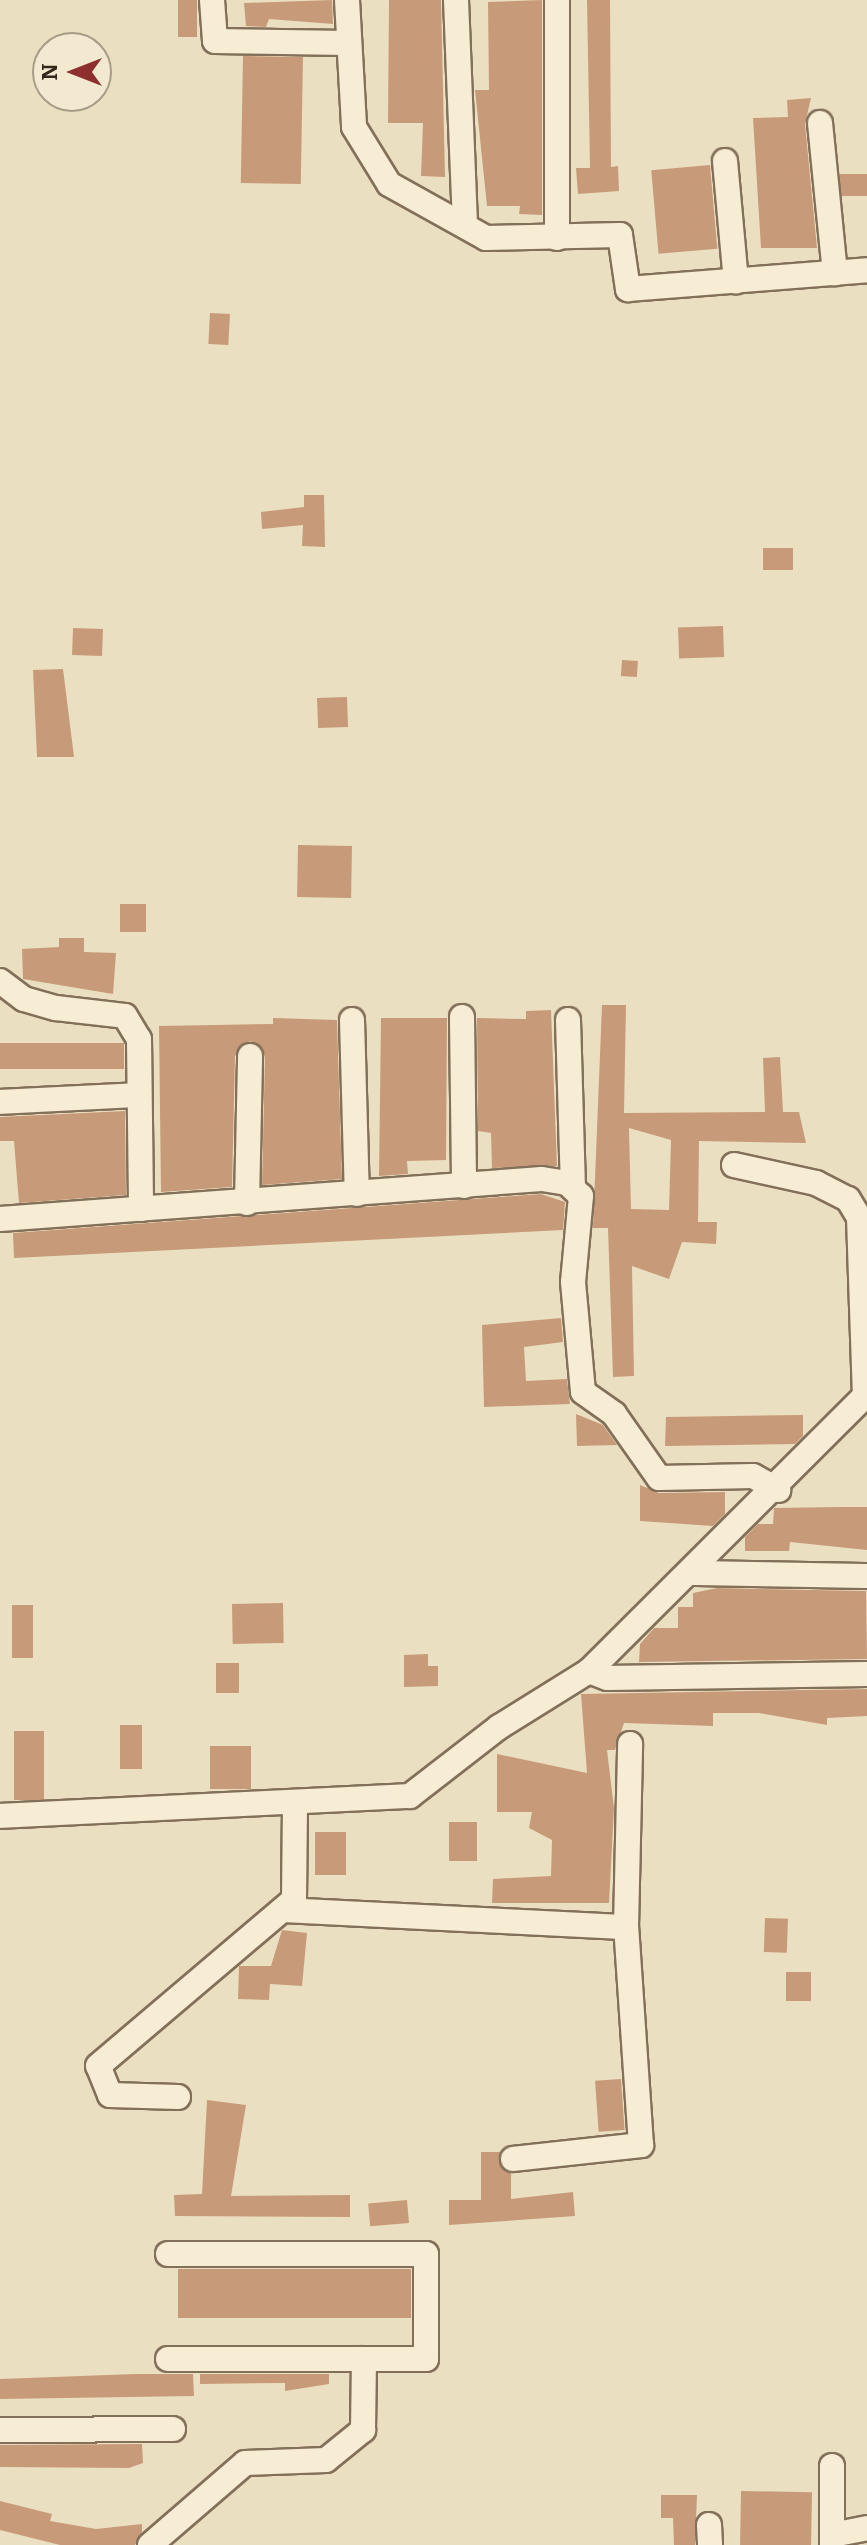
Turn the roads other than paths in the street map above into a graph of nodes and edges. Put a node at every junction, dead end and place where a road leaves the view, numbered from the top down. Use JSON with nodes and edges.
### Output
{"nodes":[{"id":1,"x":212,"y":0,"type":"edge"},
{"id":2,"x":347,"y":0,"type":"edge"},
{"id":3,"x":456,"y":0,"type":"edge"},
{"id":4,"x":557,"y":0,"type":"edge"},
{"id":5,"x":348,"y":43,"type":"junction"},
{"id":6,"x":820,"y":123,"type":"dead end"},
{"id":7,"x":725,"y":161,"type":"dead end"},
{"id":8,"x":465,"y":225,"type":"junction"},
{"id":9,"x":557,"y":238,"type":"junction"},
{"id":10,"x":867,"y":270,"type":"edge"},
{"id":11,"x":835,"y":273,"type":"junction"},
{"id":12,"x":736,"y":281,"type":"junction"},
{"id":13,"x":0,"y":981,"type":"edge"},
{"id":14,"x":462,"y":1017,"type":"dead end"},
{"id":15,"x":352,"y":1020,"type":"dead end"},
{"id":16,"x":568,"y":1020,"type":"dead end"},
{"id":17,"x":250,"y":1056,"type":"dead end"},
{"id":18,"x":139,"y":1095,"type":"junction"},
{"id":19,"x":0,"y":1102,"type":"edge"},
{"id":20,"x":734,"y":1165,"type":"dead end"},
{"id":21,"x":464,"y":1186,"type":"junction"},
{"id":22,"x":573,"y":1187,"type":"junction"},
{"id":23,"x":357,"y":1194,"type":"junction"},
{"id":24,"x":247,"y":1203,"type":"junction"},
{"id":25,"x":141,"y":1209,"type":"junction"},
{"id":26,"x":0,"y":1219,"type":"edge"},
{"id":27,"x":866,"y":1394,"type":"edge"},
{"id":28,"x":778,"y":1490,"type":"junction"},
{"id":29,"x":694,"y":1573,"type":"junction"},
{"id":30,"x":867,"y":1576,"type":"edge"},
{"id":31,"x":589,"y":1671,"type":"junction"},
{"id":32,"x":867,"y":1674,"type":"edge"},
{"id":33,"x":630,"y":1744,"type":"dead end"},
{"id":34,"x":295,"y":1804,"type":"junction"},
{"id":35,"x":0,"y":1816,"type":"edge"},
{"id":36,"x":285,"y":1910,"type":"junction"},
{"id":37,"x":626,"y":1927,"type":"junction"},
{"id":38,"x":178,"y":2097,"type":"dead end"},
{"id":39,"x":513,"y":2159,"type":"dead end"},
{"id":40,"x":168,"y":2254,"type":"dead end"},
{"id":41,"x":168,"y":2359,"type":"dead end"},
{"id":42,"x":364,"y":2359,"type":"junction"},
{"id":43,"x":173,"y":2429,"type":"dead end"},
{"id":44,"x":0,"y":2430,"type":"edge"},
{"id":45,"x":832,"y":2466,"type":"dead end"},
{"id":46,"x":867,"y":2528,"type":"edge"},
{"id":47,"x":832,"y":2540,"type":"edge"},
{"id":48,"x":150,"y":2545,"type":"edge"}],
"edges":[{"from":1,"to":5,"type":"street"},
{"from":2,"to":5,"type":"street"},
{"from":3,"to":8,"type":"street"},
{"from":4,"to":9,"type":"street"},
{"from":5,"to":8,"type":"street"},
{"from":6,"to":11,"type":"street"},
{"from":7,"to":12,"type":"street"},
{"from":8,"to":9,"type":"street"},
{"from":9,"to":12,"type":"street"},
{"from":10,"to":11,"type":"street"},
{"from":11,"to":12,"type":"street"},
{"from":13,"to":18,"type":"street"},
{"from":14,"to":21,"type":"street"},
{"from":15,"to":23,"type":"street"},
{"from":16,"to":22,"type":"street"},
{"from":17,"to":24,"type":"street"},
{"from":18,"to":19,"type":"street"},
{"from":18,"to":25,"type":"street"},
{"from":20,"to":27,"type":"street"},
{"from":21,"to":22,"type":"street"},
{"from":21,"to":23,"type":"street"},
{"from":22,"to":28,"type":"street"},
{"from":23,"to":24,"type":"street"},
{"from":24,"to":25,"type":"street"},
{"from":25,"to":26,"type":"street"},
{"from":27,"to":28,"type":"street"},
{"from":28,"to":29,"type":"street"},
{"from":29,"to":30,"type":"street"},
{"from":29,"to":31,"type":"street"},
{"from":31,"to":32,"type":"street"},
{"from":31,"to":34,"type":"street"},
{"from":33,"to":37,"type":"street"},
{"from":34,"to":35,"type":"street"},
{"from":34,"to":36,"type":"street"},
{"from":36,"to":37,"type":"street"},
{"from":36,"to":38,"type":"street"},
{"from":37,"to":39,"type":"street"},
{"from":40,"to":42,"type":"street"},
{"from":41,"to":42,"type":"street"},
{"from":42,"to":48,"type":"street"},
{"from":43,"to":44,"type":"street"},
{"from":45,"to":47,"type":"street"},
{"from":46,"to":47,"type":"street"}]}
